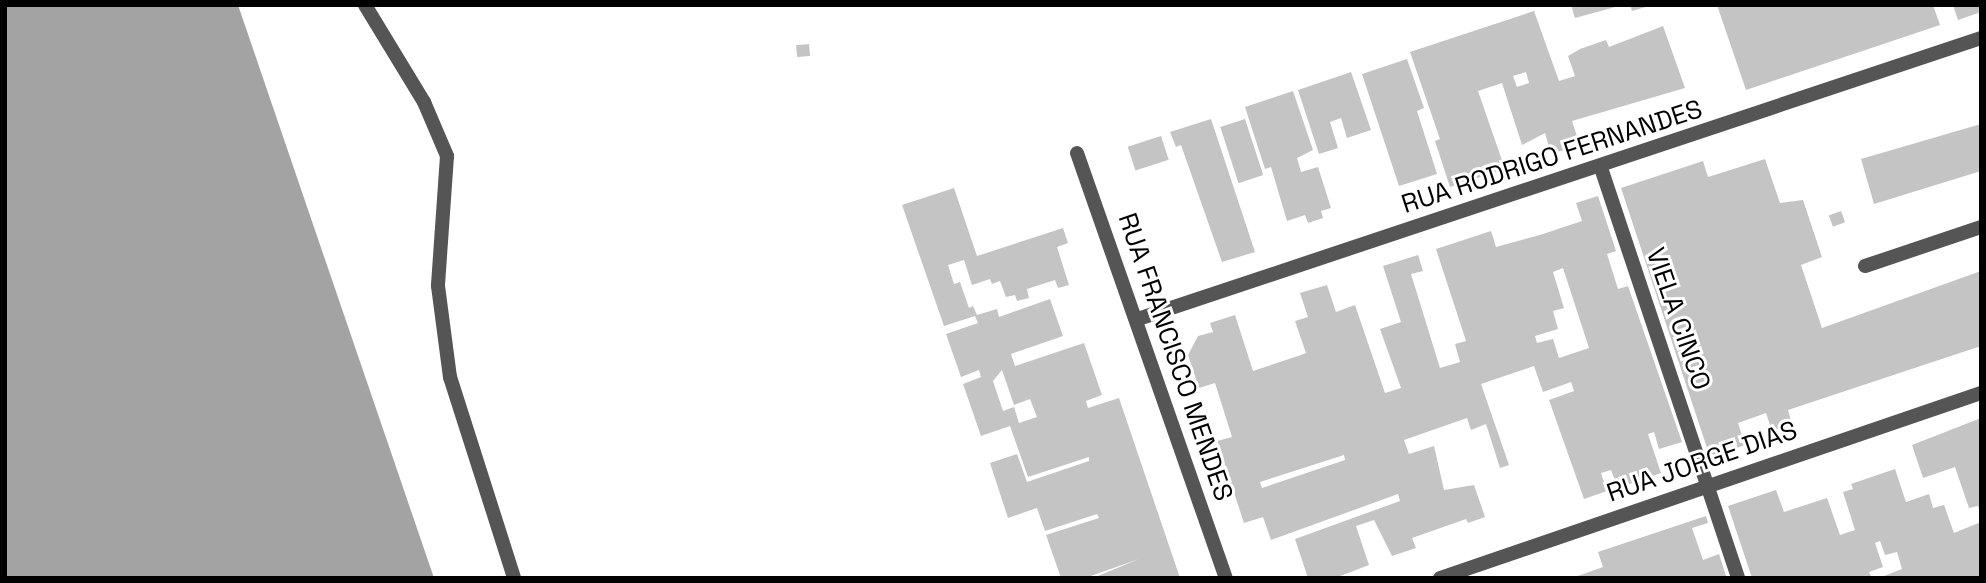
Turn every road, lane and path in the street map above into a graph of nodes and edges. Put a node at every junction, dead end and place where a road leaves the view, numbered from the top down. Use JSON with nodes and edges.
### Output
{"nodes":[{"id":1,"x":365,"y":5,"type":"edge"},
{"id":2,"x":1981,"y":38,"type":"edge"},
{"id":3,"x":1077,"y":153,"type":"dead end"},
{"id":4,"x":1601,"y":168,"type":"junction"},
{"id":5,"x":1981,"y":227,"type":"edge"},
{"id":6,"x":1865,"y":266,"type":"dead end"},
{"id":7,"x":1138,"y":319,"type":"junction"},
{"id":8,"x":1981,"y":393,"type":"edge"},
{"id":9,"x":1708,"y":486,"type":"junction"},
{"id":10,"x":514,"y":578,"type":"edge"},
{"id":11,"x":1226,"y":578,"type":"edge"},
{"id":12,"x":1440,"y":578,"type":"edge"},
{"id":13,"x":1738,"y":578,"type":"edge"}],
"edges":[{"from":1,"to":10,"type":"street"},
{"from":2,"to":4,"type":"street","name":"RUA RODRIGO FERNANDES"},
{"from":3,"to":7,"type":"street","name":"RUA FRANCISCO MENDES"},
{"from":4,"to":7,"type":"street","name":"RUA RODRIGO FERNANDES"},
{"from":4,"to":9,"type":"street","name":"VIELA CINCO"},
{"from":5,"to":6,"type":"street"},
{"from":7,"to":11,"type":"street","name":"RUA FRANCISCO MENDES"},
{"from":8,"to":9,"type":"street","name":"RUA JORGE DIAS"},
{"from":9,"to":12,"type":"street","name":"RUA JORGE DIAS"},
{"from":9,"to":13,"type":"street","name":"VIELA CINCO"}]}
